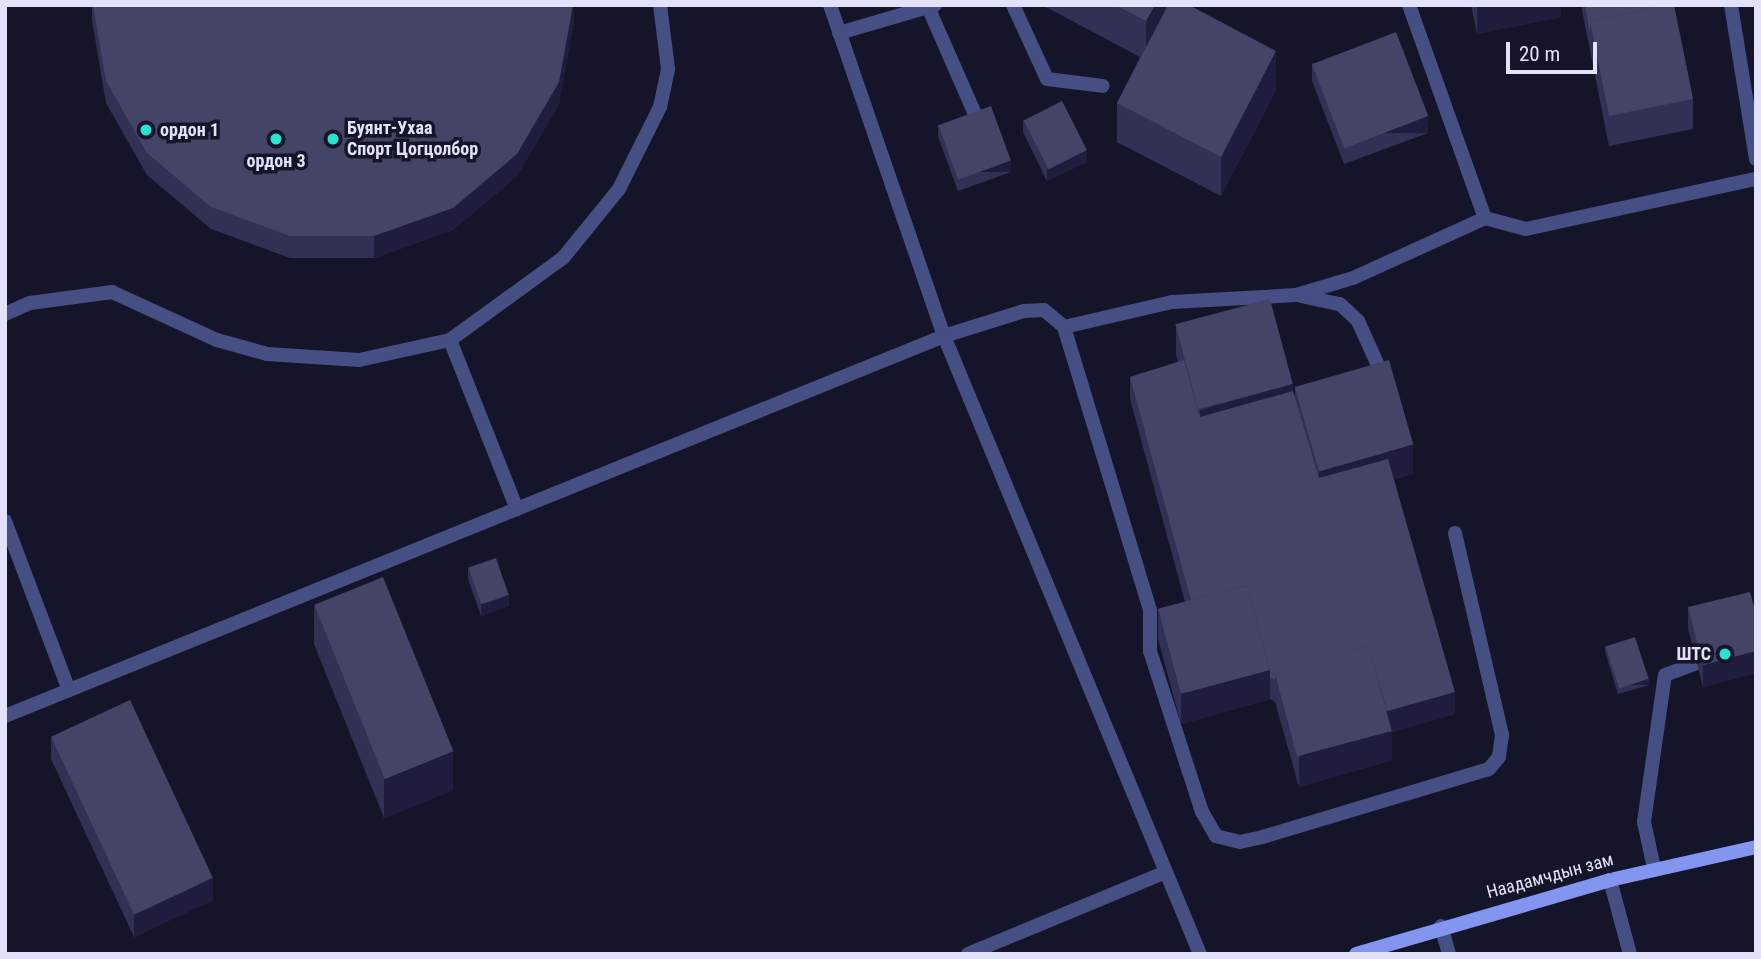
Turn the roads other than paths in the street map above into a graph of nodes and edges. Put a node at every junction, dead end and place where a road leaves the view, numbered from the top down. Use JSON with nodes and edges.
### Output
{"nodes":[{"id":1,"x":660,"y":5,"type":"edge"},
{"id":2,"x":830,"y":5,"type":"edge"},
{"id":3,"x":1013,"y":5,"type":"edge"},
{"id":4,"x":1409,"y":5,"type":"edge"},
{"id":5,"x":1731,"y":5,"type":"edge"},
{"id":6,"x":931,"y":6,"type":"edge"},
{"id":7,"x":839,"y":33,"type":"junction"},
{"id":8,"x":1103,"y":86,"type":"dead end"},
{"id":9,"x":975,"y":114,"type":"edge"},
{"id":10,"x":1756,"y":159,"type":"edge"},
{"id":11,"x":1756,"y":179,"type":"edge"},
{"id":12,"x":1485,"y":218,"type":"junction"},
{"id":13,"x":1296,"y":295,"type":"junction"},
{"id":14,"x":5,"y":314,"type":"edge"},
{"id":15,"x":1064,"y":327,"type":"junction"},
{"id":16,"x":944,"y":336,"type":"junction"},
{"id":17,"x":450,"y":340,"type":"junction"},
{"id":18,"x":1377,"y":363,"type":"edge"},
{"id":19,"x":517,"y":509,"type":"junction"},
{"id":20,"x":5,"y":520,"type":"edge"},
{"id":21,"x":1455,"y":533,"type":"dead end"},
{"id":22,"x":1728,"y":652,"type":"edge"},
{"id":23,"x":69,"y":690,"type":"junction"},
{"id":24,"x":5,"y":716,"type":"edge"},
{"id":25,"x":1756,"y":847,"type":"edge"},
{"id":26,"x":1654,"y":868,"type":"junction"},
{"id":27,"x":1164,"y":873,"type":"junction"},
{"id":28,"x":1610,"y":880,"type":"junction"},
{"id":29,"x":1441,"y":926,"type":"junction"},
{"id":30,"x":968,"y":954,"type":"edge"},
{"id":31,"x":1200,"y":954,"type":"edge"},
{"id":32,"x":1356,"y":954,"type":"edge"},
{"id":33,"x":1449,"y":954,"type":"edge"},
{"id":34,"x":1630,"y":954,"type":"edge"}],
"edges":[{"from":1,"to":17,"type":"street"},
{"from":2,"to":7,"type":"street"},
{"from":3,"to":8,"type":"street"},
{"from":4,"to":12,"type":"street"},
{"from":5,"to":10,"type":"street"},
{"from":6,"to":7,"type":"street"},
{"from":6,"to":9,"type":"street"},
{"from":7,"to":16,"type":"street"},
{"from":11,"to":12,"type":"street"},
{"from":12,"to":13,"type":"street"},
{"from":13,"to":15,"type":"street"},
{"from":13,"to":18,"type":"street"},
{"from":14,"to":17,"type":"street"},
{"from":15,"to":16,"type":"street"},
{"from":15,"to":21,"type":"street"},
{"from":16,"to":19,"type":"street"},
{"from":16,"to":27,"type":"street"},
{"from":17,"to":19,"type":"street"},
{"from":19,"to":23,"type":"street"},
{"from":20,"to":23,"type":"street"},
{"from":22,"to":26,"type":"street"},
{"from":23,"to":24,"type":"street"},
{"from":25,"to":26,"type":"main road","name":"Наадамчдын зам"},
{"from":26,"to":28,"type":"main road","name":"Наадамчдын зам"},
{"from":27,"to":30,"type":"street"},
{"from":27,"to":31,"type":"street"},
{"from":28,"to":29,"type":"main road","name":"Наадамчдын зам"},
{"from":28,"to":34,"type":"street"},
{"from":29,"to":32,"type":"main road","name":"Наадамчдын зам"},
{"from":29,"to":33,"type":"street"}]}
